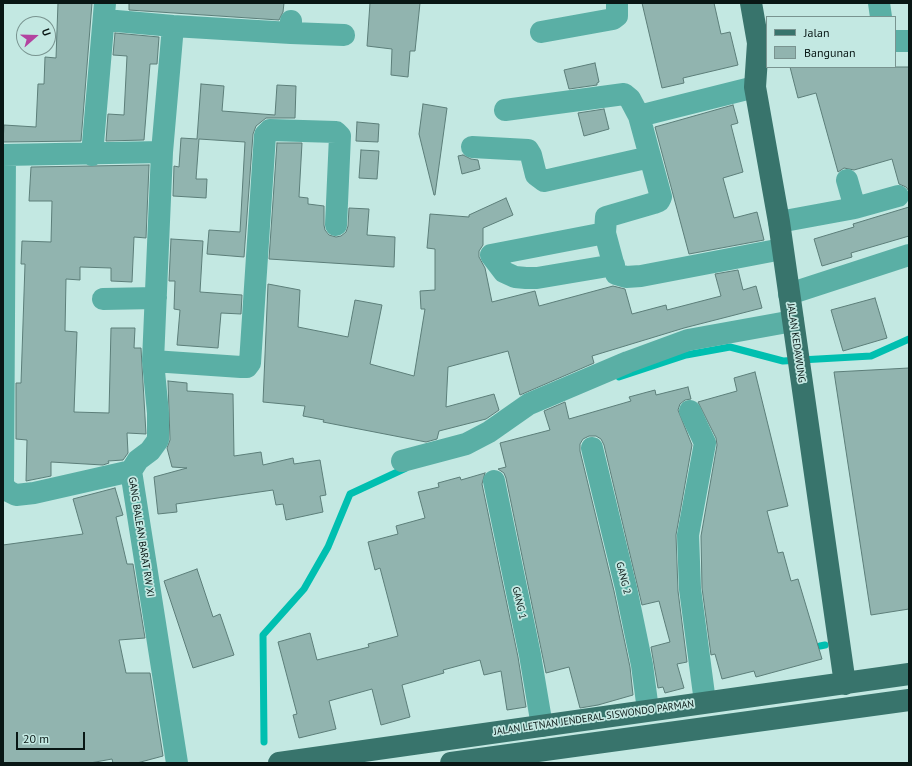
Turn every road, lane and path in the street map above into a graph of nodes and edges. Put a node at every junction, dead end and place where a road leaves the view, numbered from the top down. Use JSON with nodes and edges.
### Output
{"nodes":[{"id":1,"x":617,"y":3,"type":"edge"},
{"id":2,"x":751,"y":3,"type":"edge"},
{"id":3,"x":879,"y":3,"type":"edge"},
{"id":4,"x":105,"y":12,"type":"edge"},
{"id":5,"x":881,"y":16,"type":"edge"},
{"id":6,"x":173,"y":26,"type":"junction"},
{"id":7,"x":541,"y":32,"type":"dead end"},
{"id":8,"x":344,"y":35,"type":"dead end"},
{"id":9,"x":909,"y":41,"type":"edge"},
{"id":10,"x":896,"y":42,"type":"edge"},
{"id":11,"x":762,"y":43,"type":"edge"},
{"id":12,"x":754,"y":88,"type":"junction"},
{"id":13,"x":505,"y":110,"type":"dead end"},
{"id":14,"x":639,"y":116,"type":"junction"},
{"id":15,"x":472,"y":147,"type":"dead end"},
{"id":16,"x":162,"y":152,"type":"junction"},
{"id":17,"x":4,"y":155,"type":"edge"},
{"id":18,"x":92,"y":155,"type":"junction"},
{"id":19,"x":650,"y":156,"type":"junction"},
{"id":20,"x":847,"y":180,"type":"dead end"},
{"id":21,"x":898,"y":196,"type":"dead end"},
{"id":22,"x":856,"y":208,"type":"junction"},
{"id":23,"x":779,"y":222,"type":"junction"},
{"id":24,"x":336,"y":225,"type":"dead end"},
{"id":25,"x":605,"y":233,"type":"junction"},
{"id":26,"x":782,"y":249,"type":"junction"},
{"id":27,"x":909,"y":255,"type":"edge"},
{"id":28,"x":614,"y":265,"type":"junction"},
{"id":29,"x":789,"y":294,"type":"junction"},
{"id":30,"x":156,"y":298,"type":"junction"},
{"id":31,"x":103,"y":299,"type":"dead end"},
{"id":32,"x":793,"y":320,"type":"junction"},
{"id":33,"x":153,"y":361,"type":"junction"},
{"id":34,"x":690,"y":410,"type":"dead end"},
{"id":35,"x":592,"y":448,"type":"dead end"},
{"id":36,"x":402,"y":461,"type":"dead end"},
{"id":37,"x":131,"y":471,"type":"junction"},
{"id":38,"x":494,"y":481,"type":"dead end"},
{"id":39,"x":909,"y":674,"type":"edge"},
{"id":40,"x":845,"y":684,"type":"junction"},
{"id":41,"x":909,"y":700,"type":"edge"},
{"id":42,"x":705,"y":702,"type":"junction"},
{"id":43,"x":648,"y":710,"type":"junction"},
{"id":44,"x":542,"y":726,"type":"junction"},
{"id":45,"x":177,"y":763,"type":"edge"},
{"id":46,"x":279,"y":763,"type":"edge"},
{"id":47,"x":451,"y":763,"type":"edge"}],
"edges":[{"from":1,"to":7,"type":"street"},
{"from":2,"to":11,"type":"main road","name":"JALAN KEDAWUNG"},
{"from":3,"to":5,"type":"street"},
{"from":4,"to":6,"type":"street"},
{"from":4,"to":18,"type":"street"},
{"from":6,"to":8,"type":"street"},
{"from":6,"to":16,"type":"street","name":"GANG BALEAN BARAT RW XI"},
{"from":9,"to":10,"type":"street"},
{"from":11,"to":12,"type":"main road","name":"JALAN KEDAWUNG"},
{"from":12,"to":14,"type":"street"},
{"from":12,"to":23,"type":"main road","name":"JALAN KEDAWUNG"},
{"from":13,"to":14,"type":"street"},
{"from":14,"to":19,"type":"street"},
{"from":15,"to":19,"type":"street"},
{"from":16,"to":18,"type":"street"},
{"from":16,"to":30,"type":"street","name":"GANG BALEAN BARAT RW XI"},
{"from":17,"to":18,"type":"street"},
{"from":17,"to":37,"type":"street"},
{"from":19,"to":25,"type":"street"},
{"from":20,"to":22,"type":"street"},
{"from":21,"to":22,"type":"street"},
{"from":22,"to":23,"type":"street"},
{"from":23,"to":26,"type":"main road","name":"JALAN KEDAWUNG"},
{"from":24,"to":33,"type":"street"},
{"from":25,"to":28,"type":"street"},
{"from":25,"to":28,"type":"street"},
{"from":26,"to":28,"type":"street"},
{"from":26,"to":29,"type":"main road","name":"JALAN KEDAWUNG"},
{"from":27,"to":29,"type":"street"},
{"from":29,"to":32,"type":"main road","name":"JALAN KEDAWUNG"},
{"from":30,"to":31,"type":"street"},
{"from":30,"to":33,"type":"street","name":"GANG BALEAN BARAT RW XI"},
{"from":32,"to":36,"type":"street"},
{"from":32,"to":40,"type":"main road","name":"JALAN KEDAWUNG"},
{"from":33,"to":37,"type":"street","name":"GANG BALEAN BARAT RW XI"},
{"from":34,"to":42,"type":"street"},
{"from":35,"to":43,"type":"street","name":"GANG 2"},
{"from":37,"to":45,"type":"street","name":"GANG BALEAN BARAT RW XI"},
{"from":38,"to":44,"type":"street","name":"GANG 1"},
{"from":39,"to":40,"type":"main road","name":"JALAN LETNAN JENDERAL SISWONDO PARMAN"},
{"from":40,"to":42,"type":"main road","name":"JALAN LETNAN JENDERAL SISWONDO PARMAN"},
{"from":41,"to":47,"type":"main road"},
{"from":42,"to":43,"type":"main road","name":"JALAN LETNAN JENDERAL SISWONDO PARMAN"},
{"from":43,"to":44,"type":"main road","name":"JALAN LETNAN JENDERAL SISWONDO PARMAN"},
{"from":44,"to":46,"type":"main road","name":"JALAN LETNAN JENDERAL SISWONDO PARMAN"}]}
